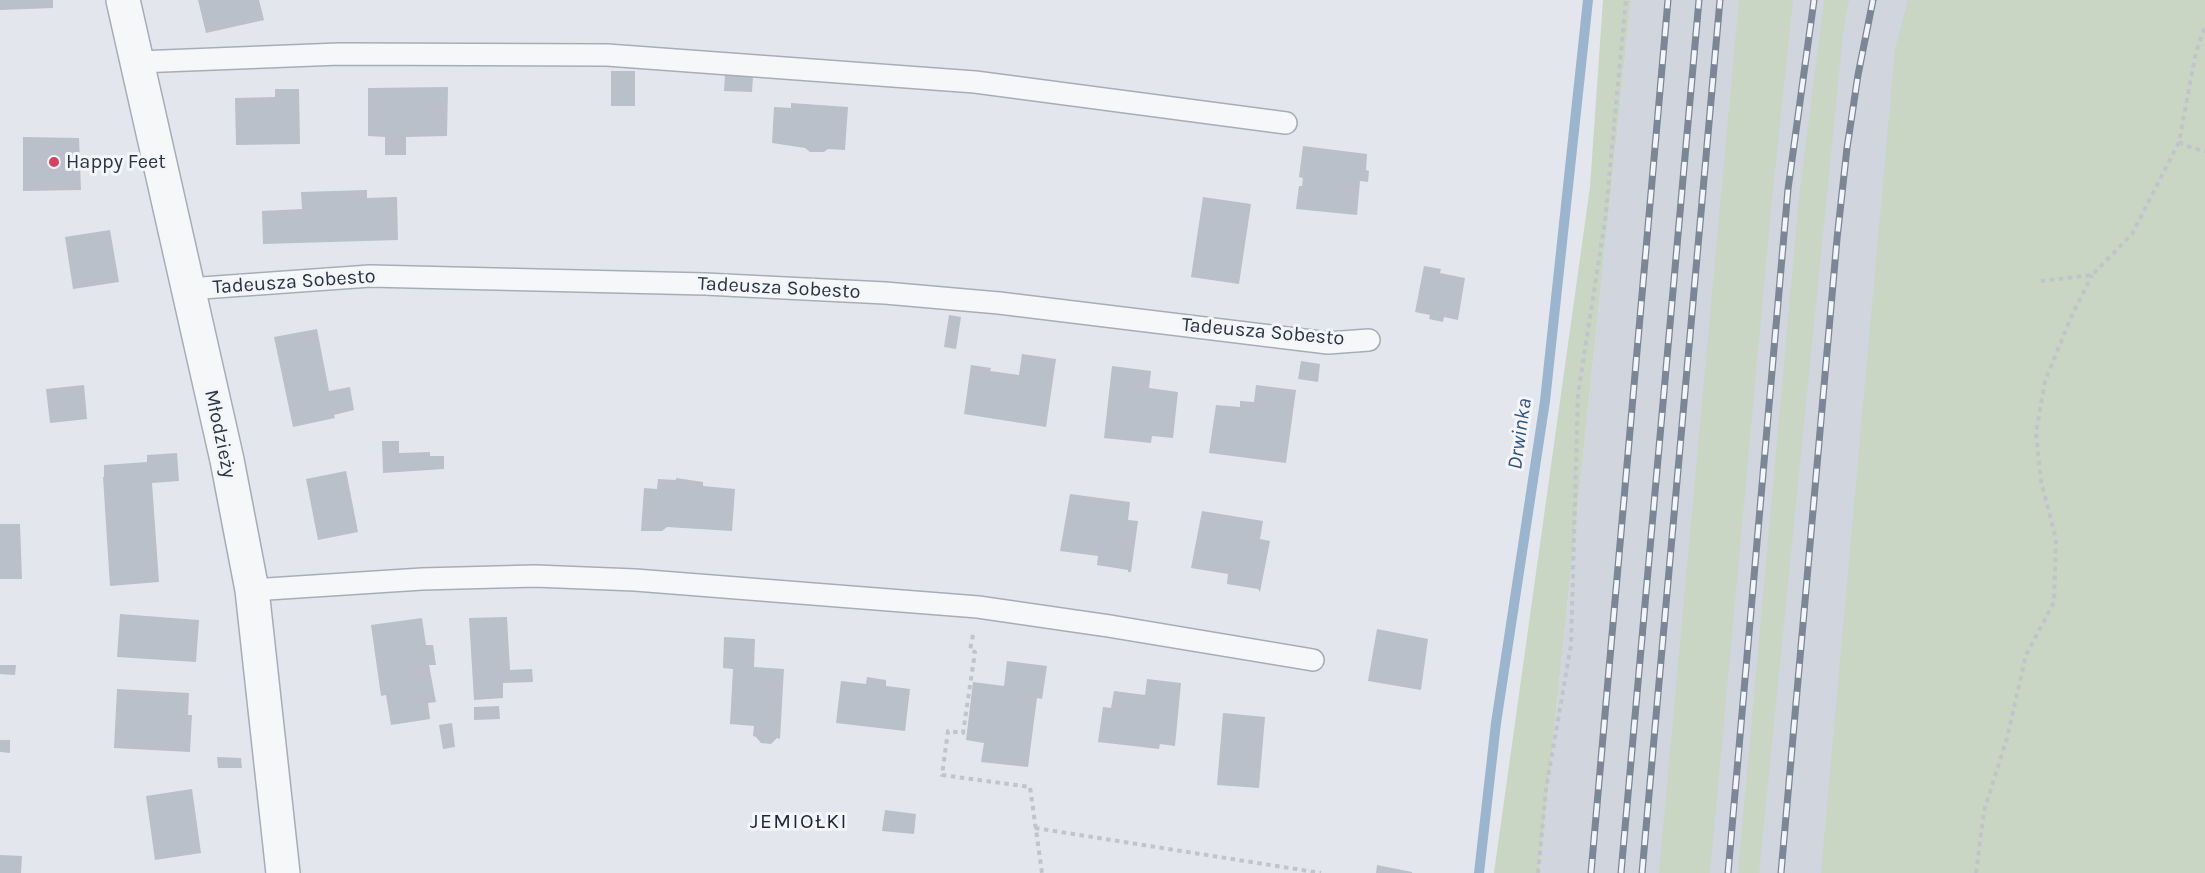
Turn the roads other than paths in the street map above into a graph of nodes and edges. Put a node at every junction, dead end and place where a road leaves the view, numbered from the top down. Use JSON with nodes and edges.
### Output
{"nodes":[{"id":1,"x":123,"y":0,"type":"edge"},
{"id":2,"x":138,"y":62,"type":"junction"},
{"id":3,"x":1286,"y":123,"type":"dead end"},
{"id":4,"x":188,"y":289,"type":"junction"},
{"id":5,"x":1369,"y":340,"type":"dead end"},
{"id":6,"x":252,"y":590,"type":"junction"},
{"id":7,"x":1313,"y":660,"type":"dead end"},
{"id":8,"x":283,"y":873,"type":"edge"}],
"edges":[{"from":1,"to":2,"type":"street","name":"Młodzieży"},
{"from":2,"to":3,"type":"lane"},
{"from":2,"to":4,"type":"street","name":"Młodzieży"},
{"from":4,"to":5,"type":"lane","name":"Tadeusza Sobesto"},
{"from":4,"to":6,"type":"street","name":"Młodzieży"},
{"from":6,"to":7,"type":"lane"},
{"from":6,"to":8,"type":"street","name":"Młodzieży"}]}
